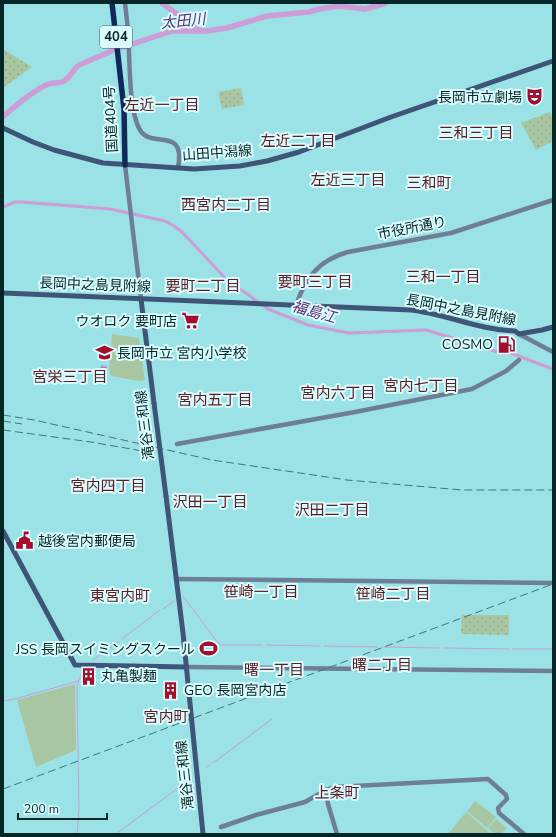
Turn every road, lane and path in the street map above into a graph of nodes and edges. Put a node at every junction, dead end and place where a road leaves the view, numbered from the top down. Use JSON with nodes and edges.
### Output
{"nodes":[{"id":1,"x":112,"y":3,"type":"edge"},
{"id":2,"x":125,"y":3,"type":"edge"},
{"id":3,"x":553,"y":61,"type":"edge"},
{"id":4,"x":3,"y":128,"type":"edge"},
{"id":5,"x":125,"y":165,"type":"junction"},
{"id":6,"x":178,"y":168,"type":"junction"},
{"id":7,"x":553,"y":200,"type":"edge"},
{"id":8,"x":3,"y":293,"type":"edge"},
{"id":9,"x":141,"y":299,"type":"junction"},
{"id":10,"x":296,"y":305,"type":"junction"},
{"id":11,"x":553,"y":327,"type":"edge"},
{"id":12,"x":519,"y":334,"type":"junction"},
{"id":13,"x":553,"y":352,"type":"edge"},
{"id":14,"x":519,"y":360,"type":"dead end"},
{"id":15,"x":177,"y":444,"type":"dead end"},
{"id":16,"x":3,"y":531,"type":"edge"},
{"id":17,"x":176,"y":578,"type":"junction"},
{"id":18,"x":553,"y":583,"type":"edge"},
{"id":19,"x":187,"y":667,"type":"junction"},
{"id":20,"x":553,"y":671,"type":"edge"},
{"id":21,"x":326,"y":790,"type":"junction"},
{"id":22,"x":221,"y":827,"type":"dead end"},
{"id":23,"x":203,"y":834,"type":"edge"},
{"id":24,"x":337,"y":834,"type":"edge"},
{"id":25,"x":524,"y":834,"type":"edge"}],
"edges":[{"from":1,"to":5,"type":"highway","name":"国道404号","number":"404"},
{"from":2,"to":6,"type":"street"},
{"from":3,"to":6,"type":"main road","name":"山田中潟線"},
{"from":4,"to":5,"type":"main road","name":"山田中潟線"},
{"from":5,"to":6,"type":"main road","name":"山田中潟線"},
{"from":5,"to":9,"type":"street"},
{"from":7,"to":10,"type":"street","name":"市役所通り"},
{"from":8,"to":9,"type":"main road","name":"長岡中之島見附線"},
{"from":9,"to":10,"type":"main road","name":"長岡中之島見附線"},
{"from":9,"to":17,"type":"main road","name":"滝谷三和線","bridge":true},
{"from":10,"to":12,"type":"main road","name":"長岡中之島見附線"},
{"from":11,"to":12,"type":"main road","name":"長岡中之島見附線"},
{"from":12,"to":13,"type":"street"},
{"from":14,"to":15,"type":"street"},
{"from":16,"to":19,"type":"main road"},
{"from":17,"to":18,"type":"street"},
{"from":17,"to":19,"type":"main road","name":"滝谷三和線"},
{"from":19,"to":20,"type":"street"},
{"from":19,"to":23,"type":"main road","name":"滝谷三和線"},
{"from":21,"to":22,"type":"street"},
{"from":21,"to":24,"type":"street"},
{"from":21,"to":25,"type":"street"}]}
